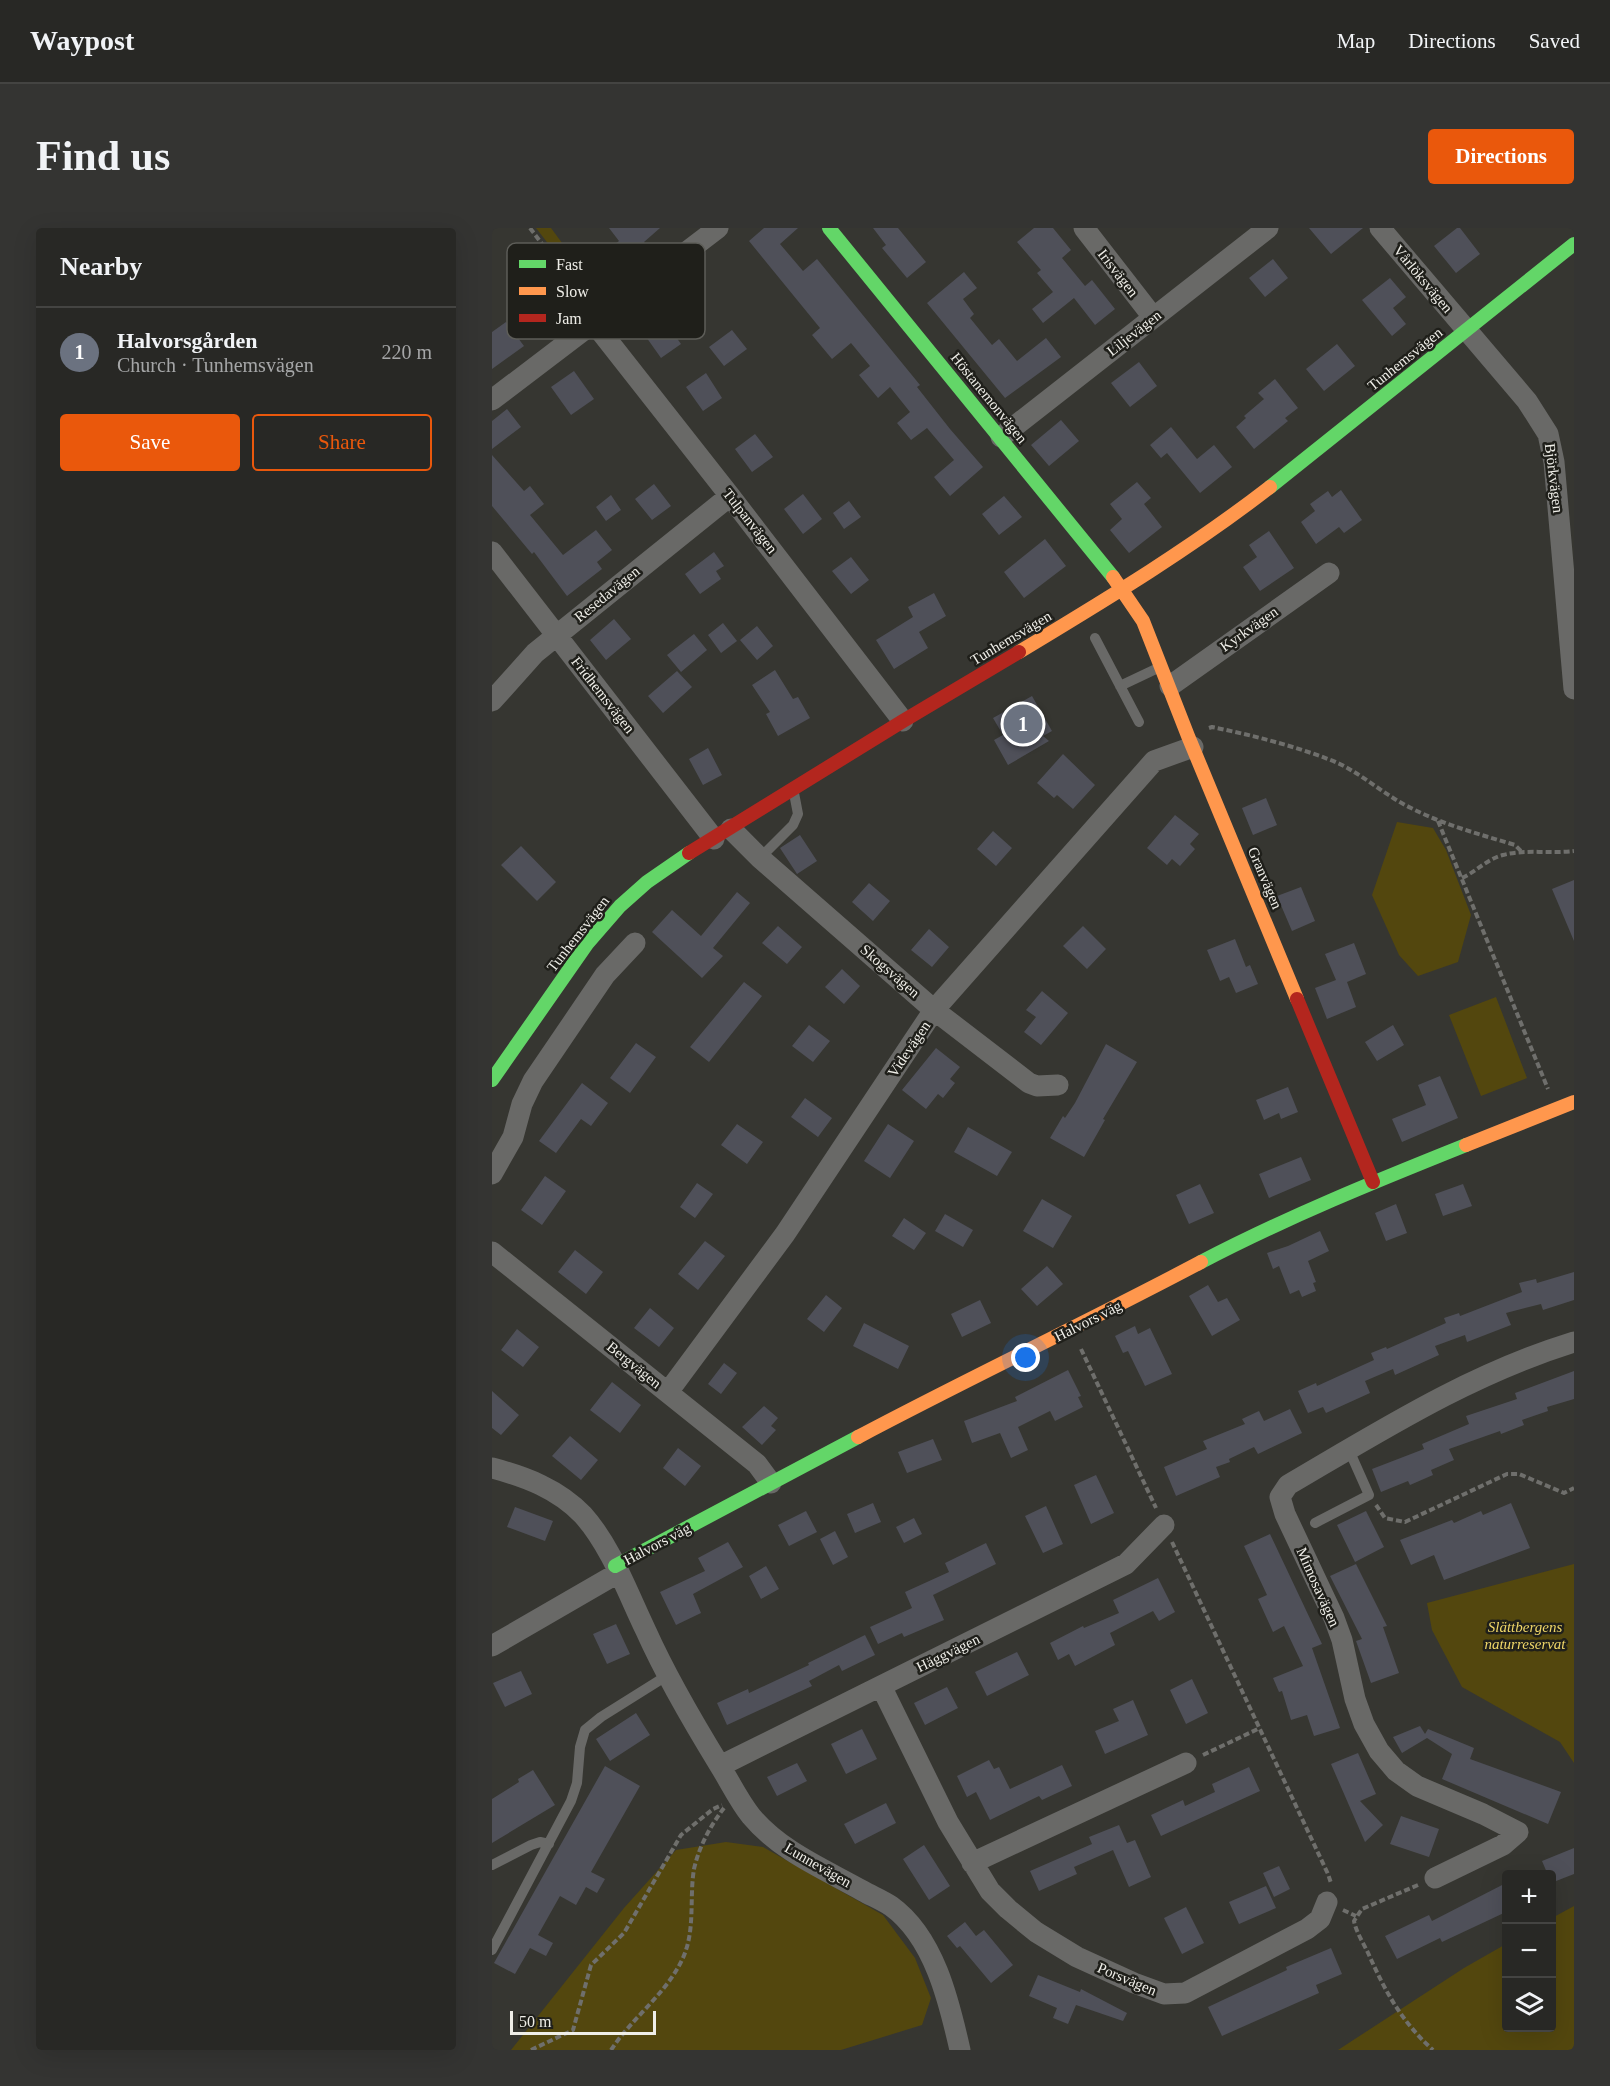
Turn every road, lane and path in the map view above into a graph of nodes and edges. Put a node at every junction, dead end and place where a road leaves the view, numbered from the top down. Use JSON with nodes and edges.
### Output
{"nodes":[{"id":1,"x":530,"y":228,"type":"edge"},
{"id":2,"x":718,"y":228,"type":"edge"},
{"id":3,"x":829,"y":228,"type":"edge"},
{"id":4,"x":1084,"y":228,"type":"edge"},
{"id":5,"x":1268,"y":228,"type":"edge"},
{"id":6,"x":1380,"y":228,"type":"edge"},
{"id":7,"x":541,"y":243,"type":"edge"},
{"id":8,"x":698,"y":243,"type":"edge"},
{"id":9,"x":1574,"y":244,"type":"edge"},
{"id":10,"x":1153,"y":317,"type":"junction"},
{"id":11,"x":1466,"y":331,"type":"junction"},
{"id":12,"x":573,"y":339,"type":"edge"},
{"id":13,"x":607,"y":339,"type":"edge"},
{"id":14,"x":492,"y":400,"type":"edge"},
{"id":15,"x":1001,"y":438,"type":"junction"},
{"id":16,"x":730,"y":496,"type":"junction"},
{"id":17,"x":1567,"y":531,"type":"edge"},
{"id":18,"x":492,"y":552,"type":"edge"},
{"id":19,"x":1329,"y":573,"type":"dead end"},
{"id":20,"x":1123,"y":590,"type":"junction"},
{"id":21,"x":556,"y":634,"type":"junction"},
{"id":22,"x":1095,"y":638,"type":"dead end"},
{"id":23,"x":1166,"y":676,"type":"junction"},
{"id":24,"x":1120,"y":686,"type":"junction"},
{"id":25,"x":1574,"y":689,"type":"edge"},
{"id":26,"x":492,"y":700,"type":"edge"},
{"id":27,"x":903,"y":722,"type":"junction"},
{"id":28,"x":1139,"y":722,"type":"dead end"},
{"id":29,"x":1190,"y":741,"type":"junction"},
{"id":30,"x":793,"y":790,"type":"junction"},
{"id":31,"x":1438,"y":821,"type":"junction"},
{"id":32,"x":722,"y":834,"type":"junction"},
{"id":33,"x":1574,"y":851,"type":"edge"},
{"id":34,"x":1522,"y":852,"type":"junction"},
{"id":35,"x":760,"y":858,"type":"junction"},
{"id":36,"x":1462,"y":878,"type":"junction"},
{"id":37,"x":635,"y":943,"type":"dead end"},
{"id":38,"x":934,"y":1010,"type":"junction"},
{"id":39,"x":492,"y":1080,"type":"edge"},
{"id":40,"x":1058,"y":1085,"type":"dead end"},
{"id":41,"x":1574,"y":1102,"type":"edge"},
{"id":42,"x":1556,"y":1109,"type":"junction"},
{"id":43,"x":492,"y":1174,"type":"edge"},
{"id":44,"x":1373,"y":1182,"type":"junction"},
{"id":45,"x":492,"y":1252,"type":"edge"},
{"id":46,"x":1072,"y":1329,"type":"junction"},
{"id":47,"x":1574,"y":1342,"type":"edge"},
{"id":48,"x":668,"y":1392,"type":"junction"},
{"id":49,"x":1349,"y":1449,"type":"junction"},
{"id":50,"x":492,"y":1468,"type":"edge"},
{"id":51,"x":771,"y":1483,"type":"junction"},
{"id":52,"x":1574,"y":1488,"type":"edge"},
{"id":53,"x":1369,"y":1495,"type":"junction"},
{"id":54,"x":1315,"y":1523,"type":"dead end"},
{"id":55,"x":1164,"y":1526,"type":"junction"},
{"id":56,"x":617,"y":1569,"type":"junction"},
{"id":57,"x":492,"y":1646,"type":"edge"},
{"id":58,"x":668,"y":1675,"type":"junction"},
{"id":59,"x":881,"y":1686,"type":"junction"},
{"id":60,"x":1260,"y":1728,"type":"junction"},
{"id":61,"x":1186,"y":1763,"type":"joint"},
{"id":62,"x":720,"y":1766,"type":"junction"},
{"id":63,"x":549,"y":1844,"type":"junction"},
{"id":64,"x":972,"y":1863,"type":"junction"},
{"id":65,"x":492,"y":1865,"type":"edge"},
{"id":66,"x":1435,"y":1878,"type":"joint"},
{"id":67,"x":1327,"y":1902,"type":"joint"},
{"id":68,"x":492,"y":1950,"type":"edge"},
{"id":69,"x":531,"y":2050,"type":"edge"},
{"id":70,"x":611,"y":2050,"type":"edge"},
{"id":71,"x":960,"y":2050,"type":"edge"},
{"id":72,"x":1433,"y":2050,"type":"edge"}],
"edges":[{"from":1,"to":7,"type":"path"},
{"from":2,"to":8,"type":"street"},
{"from":3,"to":15,"type":"street","name":"Höstanemonvägen"},
{"from":4,"to":10,"type":"street","name":"Irisvägen"},
{"from":5,"to":10,"type":"street","name":"Liljevägen"},
{"from":6,"to":11,"type":"street","name":"Vårlöksvägen"},
{"from":9,"to":11,"type":"street","name":"Tunhemsvägen"},
{"from":10,"to":15,"type":"street","name":"Liljevägen"},
{"from":11,"to":17,"type":"street","name":"Björkvägen"},
{"from":11,"to":20,"type":"street","name":"Tunhemsvägen"},
{"from":12,"to":14,"type":"street"},
{"from":13,"to":16,"type":"street","name":"Tulpanvägen"},
{"from":15,"to":20,"type":"street","name":"Höstanemonvägen"},
{"from":16,"to":21,"type":"street","name":"Resedavägen"},
{"from":16,"to":27,"type":"street","name":"Tulpanvägen"},
{"from":17,"to":25,"type":"street","name":"Björkvägen"},
{"from":18,"to":21,"type":"street","name":"Fridhemsvägen"},
{"from":19,"to":23,"type":"street","name":"Kyrkvägen"},
{"from":20,"to":23,"type":"street","name":"Granvägen"},
{"from":20,"to":27,"type":"street","name":"Tunhemsvägen"},
{"from":21,"to":26,"type":"street","name":"Resedavägen"},
{"from":21,"to":32,"type":"street","name":"Fridhemsvägen"},
{"from":22,"to":24,"type":"lane"},
{"from":23,"to":24,"type":"lane"},
{"from":23,"to":29,"type":"street","name":"Granvägen"},
{"from":24,"to":28,"type":"lane"},
{"from":27,"to":30,"type":"street","name":"Tunhemsvägen"},
{"from":29,"to":31,"type":"path"},
{"from":29,"to":38,"type":"street","name":"Videvägen"},
{"from":29,"to":44,"type":"street","name":"Granvägen"},
{"from":30,"to":32,"type":"street","name":"Tunhemsvägen"},
{"from":30,"to":35,"type":"lane"},
{"from":31,"to":34,"type":"path"},
{"from":31,"to":36,"type":"path"},
{"from":32,"to":35,"type":"street","name":"Skogsvägen"},
{"from":32,"to":39,"type":"street","name":"Tunhemsvägen"},
{"from":33,"to":34,"type":"path"},
{"from":34,"to":36,"type":"path"},
{"from":35,"to":38,"type":"street","name":"Skogsvägen"},
{"from":36,"to":42,"type":"path"},
{"from":37,"to":43,"type":"street"},
{"from":38,"to":40,"type":"street","name":"Skogsvägen"},
{"from":38,"to":48,"type":"street","name":"Videvägen"},
{"from":41,"to":42,"type":"street","name":"Halvors väg"},
{"from":42,"to":44,"type":"street","name":"Halvors väg"},
{"from":44,"to":46,"type":"street","name":"Halvors väg"},
{"from":45,"to":48,"type":"street","name":"Bergvägen"},
{"from":46,"to":51,"type":"street","name":"Halvors väg"},
{"from":46,"to":55,"type":"path"},
{"from":47,"to":49,"type":"street","name":"Mimosavägen"},
{"from":48,"to":51,"type":"street","name":"Bergvägen"},
{"from":49,"to":53,"type":"lane"},
{"from":49,"to":66,"type":"street","name":"Mimosavägen"},
{"from":50,"to":56,"type":"street","name":"Lunnevägen"},
{"from":51,"to":56,"type":"street","name":"Halvors väg"},
{"from":52,"to":53,"type":"path"},
{"from":53,"to":54,"type":"lane"},
{"from":55,"to":59,"type":"street","name":"Häggvägen"},
{"from":55,"to":60,"type":"path"},
{"from":56,"to":57,"type":"street","name":"Halvors väg"},
{"from":56,"to":58,"type":"street","name":"Lunnevägen"},
{"from":58,"to":62,"type":"street","name":"Lunnevägen"},
{"from":58,"to":63,"type":"lane"},
{"from":59,"to":62,"type":"street","name":"Häggvägen"},
{"from":59,"to":64,"type":"street","name":"Porsvägen"},
{"from":60,"to":61,"type":"path"},
{"from":60,"to":67,"type":"path"},
{"from":61,"to":64,"type":"street"},
{"from":62,"to":71,"type":"street","name":"Lunnevägen"},
{"from":63,"to":65,"type":"lane"},
{"from":63,"to":68,"type":"lane"},
{"from":64,"to":67,"type":"street","name":"Porsvägen"},
{"from":66,"to":72,"type":"path"},
{"from":69,"to":70,"type":"path"}]}
